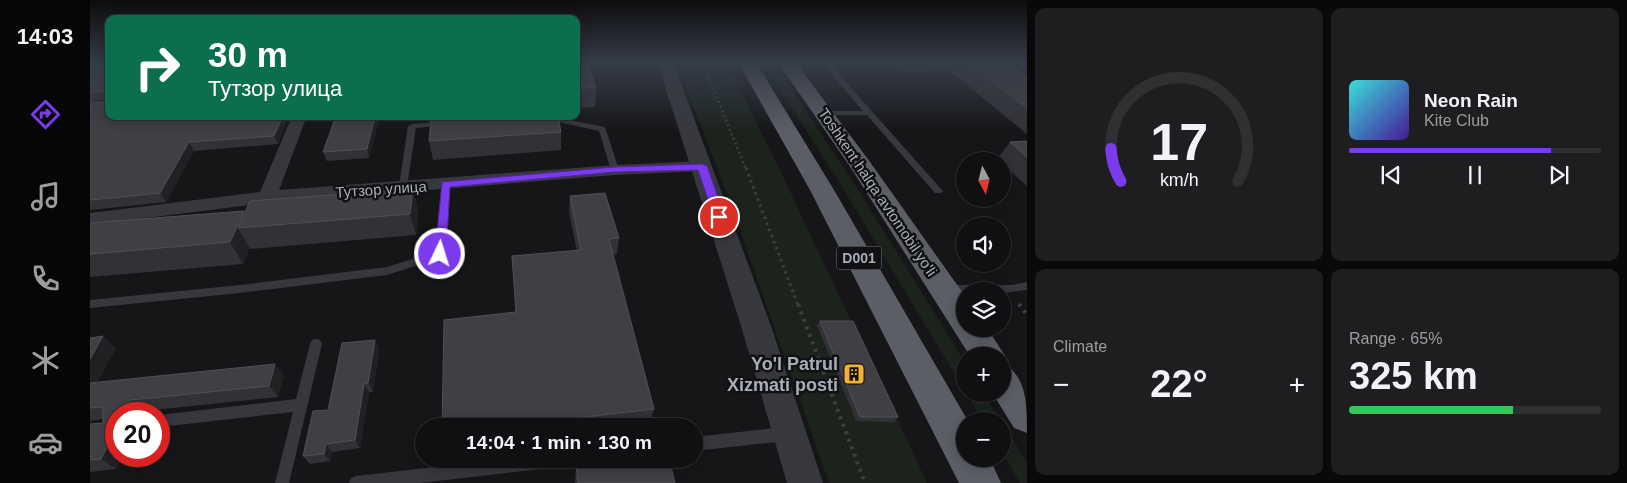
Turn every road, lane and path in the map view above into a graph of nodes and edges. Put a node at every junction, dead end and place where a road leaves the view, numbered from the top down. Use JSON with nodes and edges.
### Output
{"nodes":[{"id":1,"x":674,"y":87,"type":"edge"},
{"id":2,"x":712,"y":87,"type":"edge"},
{"id":3,"x":761,"y":87,"type":"edge"},
{"id":4,"x":805,"y":87,"type":"edge"},
{"id":5,"x":846,"y":87,"type":"edge"},
{"id":6,"x":824,"y":113,"type":"junction"},
{"id":7,"x":869,"y":113,"type":"junction"},
{"id":8,"x":298,"y":120,"type":"edge"},
{"id":9,"x":556,"y":120,"type":"edge"},
{"id":10,"x":458,"y":122,"type":"edge"},
{"id":11,"x":702,"y":166,"type":"junction"},
{"id":12,"x":615,"y":170,"type":"junction"},
{"id":13,"x":446,"y":185,"type":"junction"},
{"id":14,"x":403,"y":186,"type":"junction"},
{"id":15,"x":938,"y":191,"type":"dead end"},
{"id":16,"x":267,"y":197,"type":"junction"},
{"id":17,"x":90,"y":219,"type":"edge"},
{"id":18,"x":1027,"y":286,"type":"edge"},
{"id":19,"x":944,"y":289,"type":"junction"},
{"id":20,"x":90,"y":304,"type":"edge"},
{"id":21,"x":956,"y":307,"type":"edge"},
{"id":22,"x":316,"y":344,"type":"dead end"},
{"id":23,"x":1011,"y":392,"type":"edge"},
{"id":24,"x":301,"y":406,"type":"junction"},
{"id":25,"x":1027,"y":416,"type":"edge"},
{"id":26,"x":170,"y":420,"type":"edge"},
{"id":27,"x":790,"y":433,"type":"junction"},
{"id":28,"x":956,"y":437,"type":"edge"},
{"id":29,"x":703,"y":443,"type":"edge"},
{"id":30,"x":972,"y":467,"type":"edge"},
{"id":31,"x":488,"y":468,"type":"edge"},
{"id":32,"x":282,"y":483,"type":"edge"},
{"id":33,"x":356,"y":483,"type":"edge"},
{"id":34,"x":805,"y":483,"type":"edge"},
{"id":35,"x":865,"y":483,"type":"edge"},
{"id":36,"x":981,"y":483,"type":"edge"}],
"edges":[{"from":1,"to":11,"type":"street"},
{"from":2,"to":35,"type":"path"},
{"from":3,"to":28,"type":"highway","number":"D001"},
{"from":4,"to":6,"type":"highway","name":"Toshkent halqa avtomobil yo'li"},
{"from":5,"to":7,"type":"lane"},
{"from":6,"to":7,"type":"lane"},
{"from":6,"to":19,"type":"highway","name":"Toshkent halqa avtomobil yo'li"},
{"from":7,"to":15,"type":"lane"},
{"from":8,"to":16,"type":"street"},
{"from":9,"to":12,"type":"lane"},
{"from":10,"to":14,"type":"lane"},
{"from":11,"to":12,"type":"street","name":"Тутзор улица"},
{"from":11,"to":27,"type":"street"},
{"from":12,"to":13,"type":"street","name":"Тутзор улица"},
{"from":13,"to":14,"type":"street","name":"Тутзор улица"},
{"from":13,"to":20,"type":"lane"},
{"from":14,"to":16,"type":"street","name":"Тутзор улица"},
{"from":16,"to":17,"type":"street","name":"Тутзор улица"},
{"from":18,"to":19,"type":"lane"},
{"from":19,"to":21,"type":"highway","name":"Toshkent halqa avtomobil yo'li"},
{"from":22,"to":24,"type":"lane"},
{"from":23,"to":25,"type":"highway"},
{"from":24,"to":26,"type":"lane"},
{"from":24,"to":32,"type":"lane"},
{"from":27,"to":29,"type":"lane"},
{"from":27,"to":34,"type":"street"},
{"from":30,"to":36,"type":"highway"},
{"from":31,"to":33,"type":"lane"}]}
